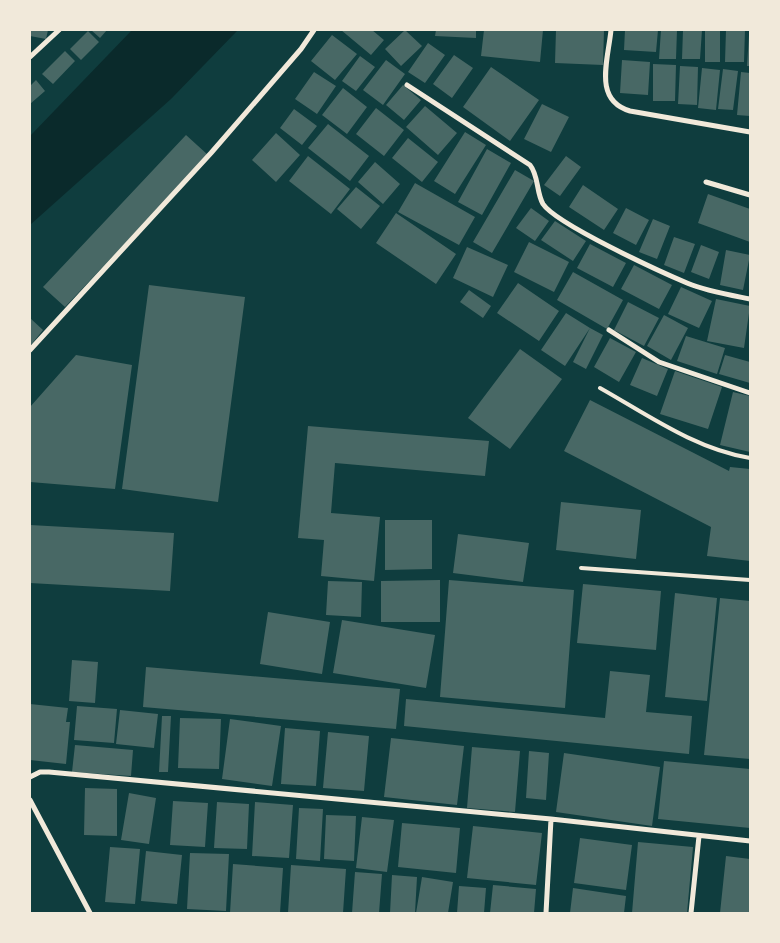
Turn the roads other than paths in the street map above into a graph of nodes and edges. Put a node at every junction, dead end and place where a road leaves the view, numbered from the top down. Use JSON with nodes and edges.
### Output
{"nodes":[{"id":1,"x":59,"y":30,"type":"edge"},
{"id":2,"x":314,"y":30,"type":"edge"},
{"id":3,"x":611,"y":30,"type":"edge"},
{"id":4,"x":30,"y":57,"type":"edge"},
{"id":5,"x":407,"y":85,"type":"dead end"},
{"id":6,"x":750,"y":132,"type":"edge"},
{"id":7,"x":706,"y":182,"type":"dead end"},
{"id":8,"x":750,"y":194,"type":"edge"},
{"id":9,"x":750,"y":299,"type":"edge"},
{"id":10,"x":609,"y":330,"type":"dead end"},
{"id":11,"x":30,"y":350,"type":"edge"},
{"id":12,"x":600,"y":388,"type":"dead end"},
{"id":13,"x":750,"y":393,"type":"edge"},
{"id":14,"x":750,"y":458,"type":"edge"},
{"id":15,"x":581,"y":568,"type":"dead end"},
{"id":16,"x":750,"y":580,"type":"edge"},
{"id":17,"x":32,"y":776,"type":"edge"},
{"id":18,"x":30,"y":800,"type":"edge"},
{"id":19,"x":551,"y":819,"type":"junction"},
{"id":20,"x":699,"y":836,"type":"junction"},
{"id":21,"x":750,"y":841,"type":"edge"},
{"id":22,"x":90,"y":913,"type":"edge"},
{"id":23,"x":546,"y":913,"type":"edge"},
{"id":24,"x":691,"y":913,"type":"edge"}],
"edges":[{"from":1,"to":4,"type":"street"},
{"from":2,"to":11,"type":"street"},
{"from":3,"to":6,"type":"street"},
{"from":5,"to":9,"type":"street"},
{"from":7,"to":8,"type":"street"},
{"from":10,"to":13,"type":"street"},
{"from":12,"to":14,"type":"lane"},
{"from":15,"to":16,"type":"lane"},
{"from":17,"to":19,"type":"street"},
{"from":18,"to":22,"type":"street"},
{"from":19,"to":20,"type":"street"},
{"from":19,"to":23,"type":"street"},
{"from":20,"to":21,"type":"street"},
{"from":20,"to":24,"type":"street"}]}
